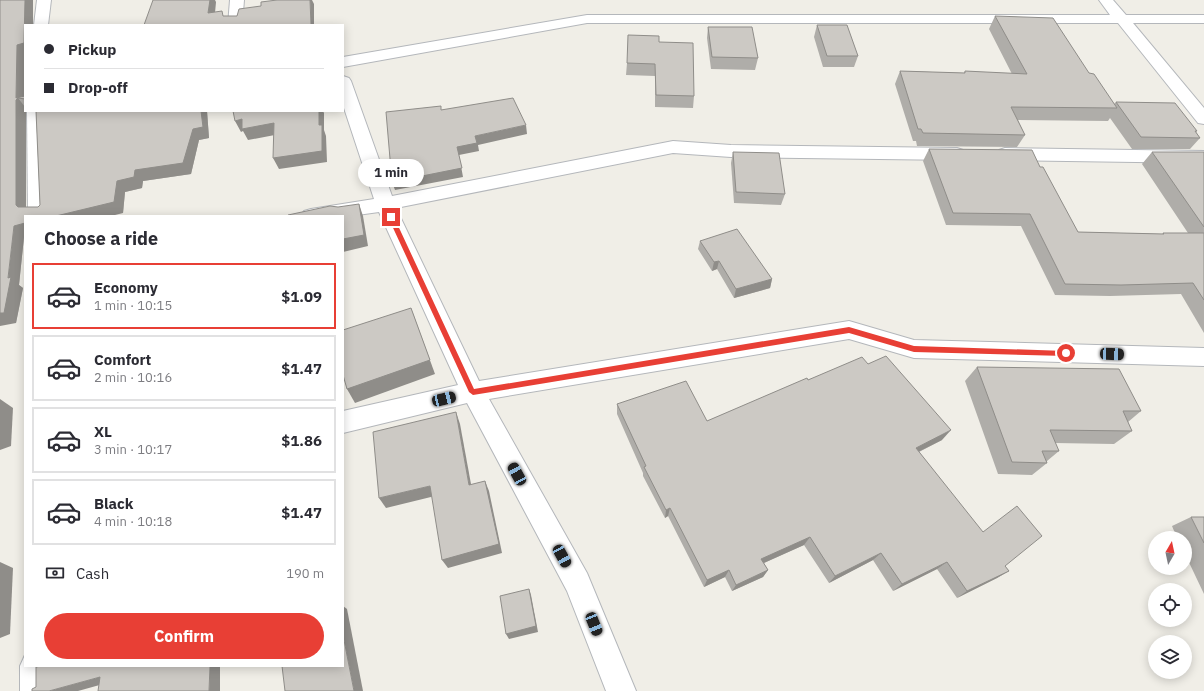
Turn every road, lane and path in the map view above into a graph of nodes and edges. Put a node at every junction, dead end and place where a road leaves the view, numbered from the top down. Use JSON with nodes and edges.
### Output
{"nodes":[{"id":1,"x":44,"y":0,"type":"edge"},
{"id":2,"x":237,"y":0,"type":"edge"},
{"id":3,"x":1106,"y":0,"type":"edge"},
{"id":4,"x":1121,"y":19,"type":"junction"},
{"id":5,"x":1204,"y":19,"type":"edge"},
{"id":6,"x":41,"y":24,"type":"edge"},
{"id":7,"x":235,"y":24,"type":"edge"},
{"id":8,"x":344,"y":62,"type":"edge"},
{"id":9,"x":344,"y":84,"type":"edge"},
{"id":10,"x":36,"y":112,"type":"edge"},
{"id":11,"x":1204,"y":119,"type":"edge"},
{"id":12,"x":1204,"y":157,"type":"edge"},
{"id":13,"x":385,"y":204,"type":"junction"},
{"id":14,"x":38,"y":215,"type":"edge"},
{"id":15,"x":317,"y":215,"type":"edge"},
{"id":16,"x":1204,"y":357,"type":"edge"},
{"id":17,"x":473,"y":392,"type":"junction"},
{"id":18,"x":344,"y":422,"type":"edge"},
{"id":19,"x":35,"y":667,"type":"edge"},
{"id":20,"x":35,"y":691,"type":"edge"},
{"id":21,"x":621,"y":691,"type":"edge"}],
"edges":[{"from":1,"to":6,"type":"street"},
{"from":2,"to":7,"type":"street"},
{"from":3,"to":4,"type":"street"},
{"from":4,"to":5,"type":"street"},
{"from":4,"to":8,"type":"street"},
{"from":4,"to":11,"type":"street"},
{"from":9,"to":13,"type":"street"},
{"from":10,"to":14,"type":"street"},
{"from":12,"to":13,"type":"street"},
{"from":13,"to":15,"type":"street"},
{"from":13,"to":17,"type":"street"},
{"from":16,"to":17,"type":"street"},
{"from":17,"to":18,"type":"street"},
{"from":17,"to":21,"type":"street"},
{"from":19,"to":20,"type":"street"}]}
